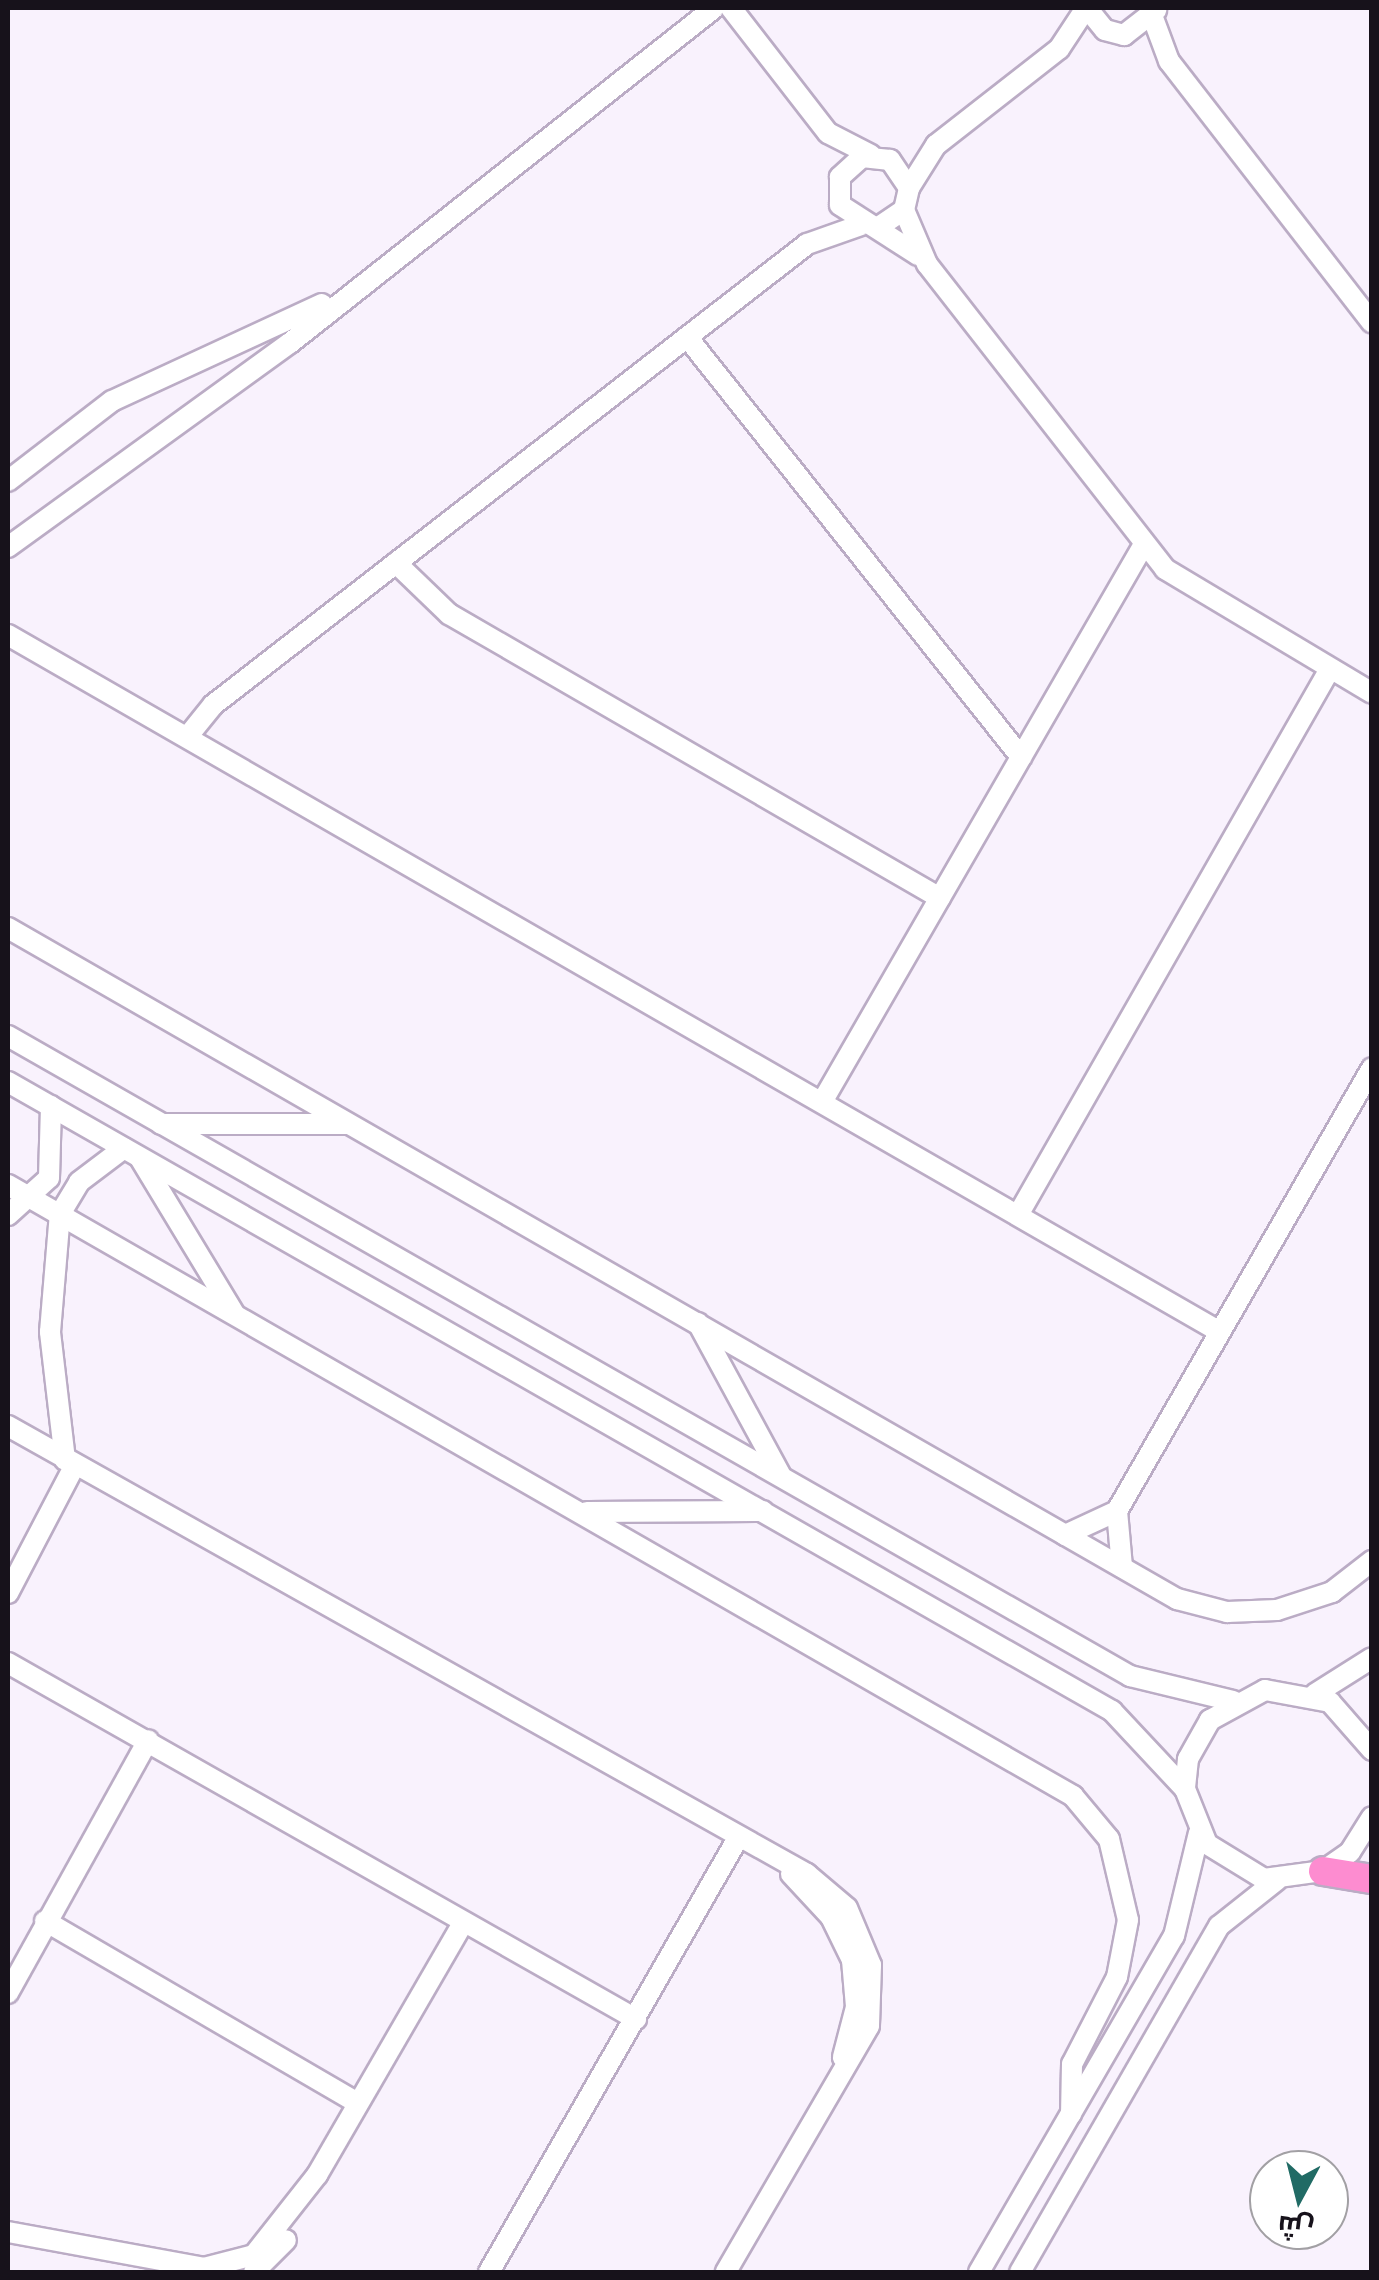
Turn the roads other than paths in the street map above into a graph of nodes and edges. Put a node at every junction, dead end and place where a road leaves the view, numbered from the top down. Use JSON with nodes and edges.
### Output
{"nodes":[{"id":1,"x":714,"y":8,"type":"edge"},
{"id":2,"x":731,"y":8,"type":"edge"},
{"id":3,"x":1087,"y":8,"type":"edge"},
{"id":4,"x":1155,"y":13,"type":"edge"},
{"id":5,"x":1119,"y":34,"type":"junction"},
{"id":6,"x":1059,"y":49,"type":"junction"},
{"id":7,"x":1169,"y":61,"type":"junction"},
{"id":8,"x":828,"y":133,"type":"junction"},
{"id":9,"x":936,"y":145,"type":"junction"},
{"id":10,"x":881,"y":158,"type":"junction"},
{"id":11,"x":909,"y":188,"type":"junction"},
{"id":12,"x":838,"y":190,"type":"junction"},
{"id":13,"x":904,"y":210,"type":"junction"},
{"id":14,"x":871,"y":226,"type":"junction"},
{"id":15,"x":808,"y":244,"type":"junction"},
{"id":16,"x":927,"y":264,"type":"junction"},
{"id":17,"x":354,"y":286,"type":"junction"},
{"id":18,"x":1372,"y":323,"type":"edge"},
{"id":19,"x":687,"y":337,"type":"junction"},
{"id":20,"x":8,"y":480,"type":"edge"},
{"id":21,"x":1143,"y":546,"type":"junction"},
{"id":22,"x":8,"y":547,"type":"edge"},
{"id":23,"x":396,"y":563,"type":"junction"},
{"id":24,"x":8,"y":635,"type":"edge"},
{"id":25,"x":1330,"y":669,"type":"junction"},
{"id":26,"x":1372,"y":693,"type":"edge"},
{"id":27,"x":188,"y":736,"type":"junction"},
{"id":28,"x":1022,"y":756,"type":"junction"},
{"id":29,"x":940,"y":898,"type":"junction"},
{"id":30,"x":8,"y":928,"type":"edge"},
{"id":31,"x":8,"y":1036,"type":"edge"},
{"id":32,"x":1372,"y":1068,"type":"edge"},
{"id":33,"x":8,"y":1082,"type":"edge"},
{"id":34,"x":822,"y":1102,"type":"junction"},
{"id":35,"x":50,"y":1106,"type":"junction"},
{"id":36,"x":160,"y":1124,"type":"junction"},
{"id":37,"x":350,"y":1124,"type":"junction"},
{"id":38,"x":132,"y":1152,"type":"junction"},
{"id":39,"x":8,"y":1185,"type":"edge"},
{"id":40,"x":32,"y":1198,"type":"junction"},
{"id":41,"x":60,"y":1214,"type":"junction"},
{"id":42,"x":8,"y":1215,"type":"edge"},
{"id":43,"x":1018,"y":1215,"type":"junction"},
{"id":44,"x":235,"y":1314,"type":"junction"},
{"id":45,"x":698,"y":1324,"type":"junction"},
{"id":46,"x":1220,"y":1332,"type":"junction"},
{"id":47,"x":8,"y":1426,"type":"edge"},
{"id":48,"x":70,"y":1463,"type":"junction"},
{"id":49,"x":780,"y":1476,"type":"junction"},
{"id":50,"x":1117,"y":1511,"type":"junction"},
{"id":51,"x":585,"y":1512,"type":"junction"},
{"id":52,"x":768,"y":1512,"type":"junction"},
{"id":53,"x":1065,"y":1535,"type":"junction"},
{"id":54,"x":1372,"y":1561,"type":"edge"},
{"id":55,"x":1122,"y":1567,"type":"junction"},
{"id":56,"x":8,"y":1592,"type":"edge"},
{"id":57,"x":1372,"y":1658,"type":"edge"},
{"id":58,"x":8,"y":1662,"type":"edge"},
{"id":59,"x":1315,"y":1694,"type":"junction"},
{"id":60,"x":1234,"y":1701,"type":"junction"},
{"id":61,"x":148,"y":1740,"type":"junction"},
{"id":62,"x":1372,"y":1750,"type":"edge"},
{"id":63,"x":1185,"y":1790,"type":"junction"},
{"id":64,"x":1372,"y":1817,"type":"edge"},
{"id":65,"x":1199,"y":1834,"type":"junction"},
{"id":66,"x":738,"y":1838,"type":"junction"},
{"id":67,"x":1322,"y":1871,"type":"junction"},
{"id":68,"x":1372,"y":1879,"type":"edge"},
{"id":69,"x":1277,"y":1880,"type":"junction"},
{"id":70,"x":45,"y":1921,"type":"junction"},
{"id":71,"x":464,"y":1922,"type":"junction"},
{"id":72,"x":8,"y":1993,"type":"edge"},
{"id":73,"x":636,"y":2019,"type":"junction"},
{"id":74,"x":358,"y":2103,"type":"junction"},
{"id":75,"x":1071,"y":2114,"type":"junction"},
{"id":76,"x":317,"y":2175,"type":"junction"},
{"id":77,"x":8,"y":2232,"type":"edge"},
{"id":78,"x":132,"y":2258,"type":"junction"},
{"id":79,"x":164,"y":2272,"type":"edge"},
{"id":80,"x":254,"y":2272,"type":"edge"},
{"id":81,"x":490,"y":2272,"type":"edge"},
{"id":82,"x":726,"y":2272,"type":"edge"},
{"id":83,"x":979,"y":2272,"type":"edge"},
{"id":84,"x":1020,"y":2272,"type":"edge"}],
"edges":[{"from":1,"to":17,"type":"street"},
{"from":2,"to":8,"type":"street"},
{"from":3,"to":5,"type":"street"},
{"from":3,"to":6,"type":"street"},
{"from":4,"to":5,"type":"street"},
{"from":4,"to":7,"type":"street"},
{"from":5,"to":6,"type":"street"},
{"from":5,"to":7,"type":"street"},
{"from":6,"to":9,"type":"street"},
{"from":7,"to":18,"type":"street"},
{"from":8,"to":10,"type":"street"},
{"from":8,"to":12,"type":"street"},
{"from":9,"to":10,"type":"street"},
{"from":9,"to":11,"type":"street"},
{"from":10,"to":11,"type":"street"},
{"from":10,"to":12,"type":"street"},
{"from":11,"to":13,"type":"street"},
{"from":12,"to":14,"type":"street"},
{"from":12,"to":15,"type":"street"},
{"from":13,"to":14,"type":"street"},
{"from":13,"to":16,"type":"street"},
{"from":14,"to":15,"type":"street"},
{"from":14,"to":16,"type":"street"},
{"from":15,"to":19,"type":"street"},
{"from":16,"to":21,"type":"street"},
{"from":17,"to":20,"type":"street"},
{"from":17,"to":22,"type":"street"},
{"from":19,"to":23,"type":"street"},
{"from":19,"to":28,"type":"street"},
{"from":21,"to":25,"type":"street"},
{"from":21,"to":28,"type":"street"},
{"from":23,"to":27,"type":"street"},
{"from":23,"to":29,"type":"street"},
{"from":24,"to":27,"type":"street"},
{"from":25,"to":26,"type":"street"},
{"from":25,"to":43,"type":"street"},
{"from":27,"to":34,"type":"street"},
{"from":28,"to":29,"type":"street"},
{"from":29,"to":34,"type":"street"},
{"from":30,"to":37,"type":"street"},
{"from":31,"to":36,"type":"street"},
{"from":32,"to":46,"type":"street"},
{"from":33,"to":35,"type":"street"},
{"from":34,"to":43,"type":"street"},
{"from":35,"to":38,"type":"street"},
{"from":35,"to":40,"type":"street"},
{"from":36,"to":37,"type":"street"},
{"from":36,"to":49,"type":"street"},
{"from":37,"to":45,"type":"street"},
{"from":38,"to":41,"type":"street"},
{"from":38,"to":44,"type":"street"},
{"from":38,"to":52,"type":"street"},
{"from":39,"to":40,"type":"street"},
{"from":40,"to":41,"type":"street"},
{"from":40,"to":42,"type":"street"},
{"from":41,"to":44,"type":"street"},
{"from":41,"to":48,"type":"street"},
{"from":43,"to":46,"type":"street"},
{"from":44,"to":51,"type":"street"},
{"from":45,"to":49,"type":"street"},
{"from":45,"to":53,"type":"street"},
{"from":46,"to":50,"type":"street"},
{"from":47,"to":48,"type":"street"},
{"from":48,"to":56,"type":"street"},
{"from":48,"to":66,"type":"street"},
{"from":49,"to":60,"type":"street"},
{"from":50,"to":53,"type":"street"},
{"from":50,"to":55,"type":"street"},
{"from":51,"to":52,"type":"street"},
{"from":51,"to":75,"type":"street"},
{"from":52,"to":63,"type":"street"},
{"from":53,"to":55,"type":"street"},
{"from":54,"to":55,"type":"street"},
{"from":57,"to":59,"type":"street"},
{"from":58,"to":61,"type":"street"},
{"from":59,"to":60,"type":"street"},
{"from":59,"to":62,"type":"street"},
{"from":60,"to":63,"type":"street"},
{"from":61,"to":70,"type":"street"},
{"from":61,"to":71,"type":"street"},
{"from":63,"to":65,"type":"street"},
{"from":64,"to":67,"type":"street"},
{"from":65,"to":69,"type":"street"},
{"from":65,"to":75,"type":"street"},
{"from":66,"to":73,"type":"street"},
{"from":66,"to":82,"type":"street"},
{"from":67,"to":68,"type":"highway"},
{"from":67,"to":69,"type":"street"},
{"from":69,"to":84,"type":"street"},
{"from":70,"to":72,"type":"street"},
{"from":70,"to":74,"type":"street"},
{"from":71,"to":73,"type":"street"},
{"from":71,"to":74,"type":"street"},
{"from":73,"to":81,"type":"street"},
{"from":74,"to":76,"type":"street"},
{"from":75,"to":83,"type":"street"},
{"from":76,"to":78,"type":"street"},
{"from":76,"to":80,"type":"street"},
{"from":77,"to":78,"type":"street"},
{"from":78,"to":79,"type":"street"}]}
